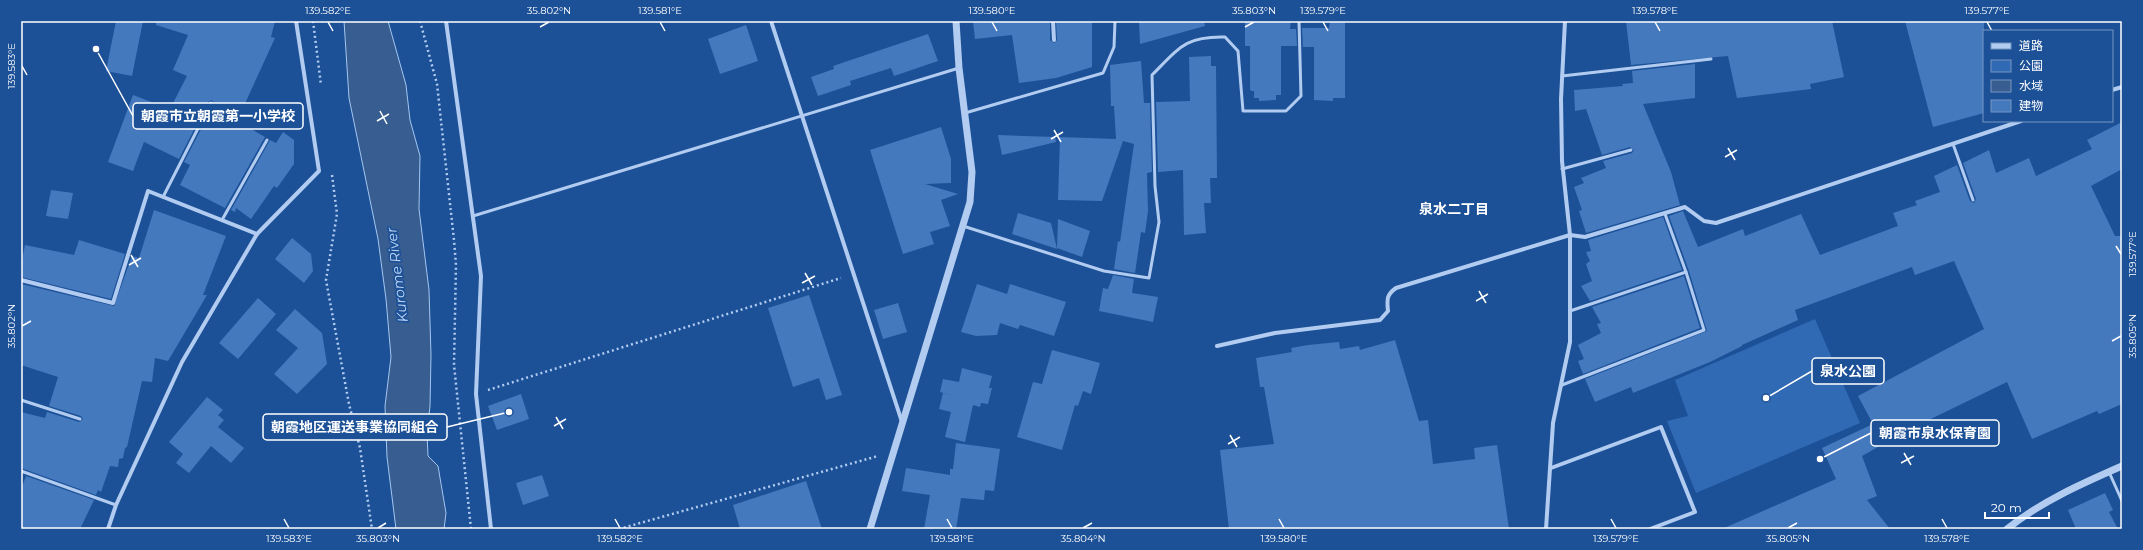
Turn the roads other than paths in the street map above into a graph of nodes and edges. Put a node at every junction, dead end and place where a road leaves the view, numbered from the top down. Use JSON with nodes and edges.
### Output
{"nodes":[{"id":1,"x":296,"y":21,"type":"edge"},
{"id":2,"x":446,"y":21,"type":"edge"},
{"id":3,"x":772,"y":21,"type":"edge"},
{"id":4,"x":956,"y":21,"type":"edge"},
{"id":5,"x":1053,"y":21,"type":"edge"},
{"id":6,"x":1115,"y":21,"type":"edge"},
{"id":7,"x":1299,"y":21,"type":"edge"},
{"id":8,"x":1565,"y":21,"type":"edge"},
{"id":9,"x":1054,"y":40,"type":"dead end"},
{"id":10,"x":1710,"y":59,"type":"dead end"},
{"id":11,"x":959,"y":68,"type":"junction"},
{"id":12,"x":1562,"y":76,"type":"junction"},
{"id":13,"x":211,"y":103,"type":"dead end"},
{"id":14,"x":965,"y":113,"type":"junction"},
{"id":15,"x":802,"y":116,"type":"junction"},
{"id":16,"x":2018,"y":122,"type":"edge"},
{"id":17,"x":267,"y":140,"type":"dead end"},
{"id":18,"x":1953,"y":144,"type":"junction"},
{"id":19,"x":1631,"y":150,"type":"dead end"},
{"id":20,"x":1562,"y":169,"type":"junction"},
{"id":21,"x":163,"y":197,"type":"junction"},
{"id":22,"x":1973,"y":200,"type":"dead end"},
{"id":23,"x":1665,"y":214,"type":"junction"},
{"id":24,"x":473,"y":216,"type":"junction"},
{"id":25,"x":222,"y":220,"type":"junction"},
{"id":26,"x":963,"y":226,"type":"junction"},
{"id":27,"x":257,"y":234,"type":"junction"},
{"id":28,"x":1570,"y":235,"type":"junction"},
{"id":29,"x":1686,"y":272,"type":"junction"},
{"id":30,"x":21,"y":280,"type":"edge"},
{"id":31,"x":1570,"y":311,"type":"junction"},
{"id":32,"x":1217,"y":346,"type":"dead end"},
{"id":33,"x":1562,"y":386,"type":"junction"},
{"id":34,"x":21,"y":400,"type":"edge"},
{"id":35,"x":80,"y":418,"type":"dead end"},
{"id":36,"x":902,"y":423,"type":"junction"},
{"id":37,"x":2122,"y":466,"type":"edge"},
{"id":38,"x":1551,"y":468,"type":"junction"},
{"id":39,"x":21,"y":471,"type":"edge"},
{"id":40,"x":2109,"y":472,"type":"junction"},
{"id":41,"x":2122,"y":502,"type":"edge"},
{"id":42,"x":116,"y":505,"type":"junction"},
{"id":43,"x":108,"y":529,"type":"edge"},
{"id":44,"x":491,"y":529,"type":"edge"},
{"id":45,"x":870,"y":529,"type":"edge"},
{"id":46,"x":1546,"y":529,"type":"edge"},
{"id":47,"x":1650,"y":529,"type":"edge"},
{"id":48,"x":2007,"y":529,"type":"edge"}],
"edges":[{"from":1,"to":27,"type":"street"},
{"from":2,"to":24,"type":"street"},
{"from":3,"to":15,"type":"street"},
{"from":4,"to":11,"type":"street"},
{"from":5,"to":9,"type":"street"},
{"from":6,"to":14,"type":"lane"},
{"from":7,"to":26,"type":"lane"},
{"from":8,"to":12,"type":"street"},
{"from":10,"to":12,"type":"lane"},
{"from":11,"to":14,"type":"street"},
{"from":11,"to":15,"type":"lane"},
{"from":12,"to":20,"type":"street"},
{"from":13,"to":21,"type":"lane"},
{"from":14,"to":26,"type":"street"},
{"from":15,"to":24,"type":"lane"},
{"from":15,"to":36,"type":"street"},
{"from":16,"to":18,"type":"street"},
{"from":17,"to":25,"type":"lane"},
{"from":18,"to":22,"type":"lane"},
{"from":18,"to":23,"type":"street"},
{"from":19,"to":20,"type":"lane"},
{"from":20,"to":28,"type":"street"},
{"from":21,"to":25,"type":"street"},
{"from":21,"to":30,"type":"street"},
{"from":23,"to":28,"type":"street"},
{"from":23,"to":29,"type":"lane"},
{"from":24,"to":44,"type":"street"},
{"from":25,"to":27,"type":"street"},
{"from":26,"to":36,"type":"street"},
{"from":27,"to":42,"type":"street"},
{"from":28,"to":31,"type":"street"},
{"from":28,"to":32,"type":"street"},
{"from":29,"to":31,"type":"lane"},
{"from":29,"to":33,"type":"lane"},
{"from":31,"to":33,"type":"street"},
{"from":33,"to":38,"type":"street"},
{"from":34,"to":35,"type":"lane"},
{"from":36,"to":45,"type":"street"},
{"from":37,"to":40,"type":"street"},
{"from":38,"to":46,"type":"street"},
{"from":38,"to":47,"type":"street"},
{"from":39,"to":42,"type":"lane"},
{"from":40,"to":41,"type":"lane"},
{"from":40,"to":48,"type":"street"},
{"from":42,"to":43,"type":"street"}]}
